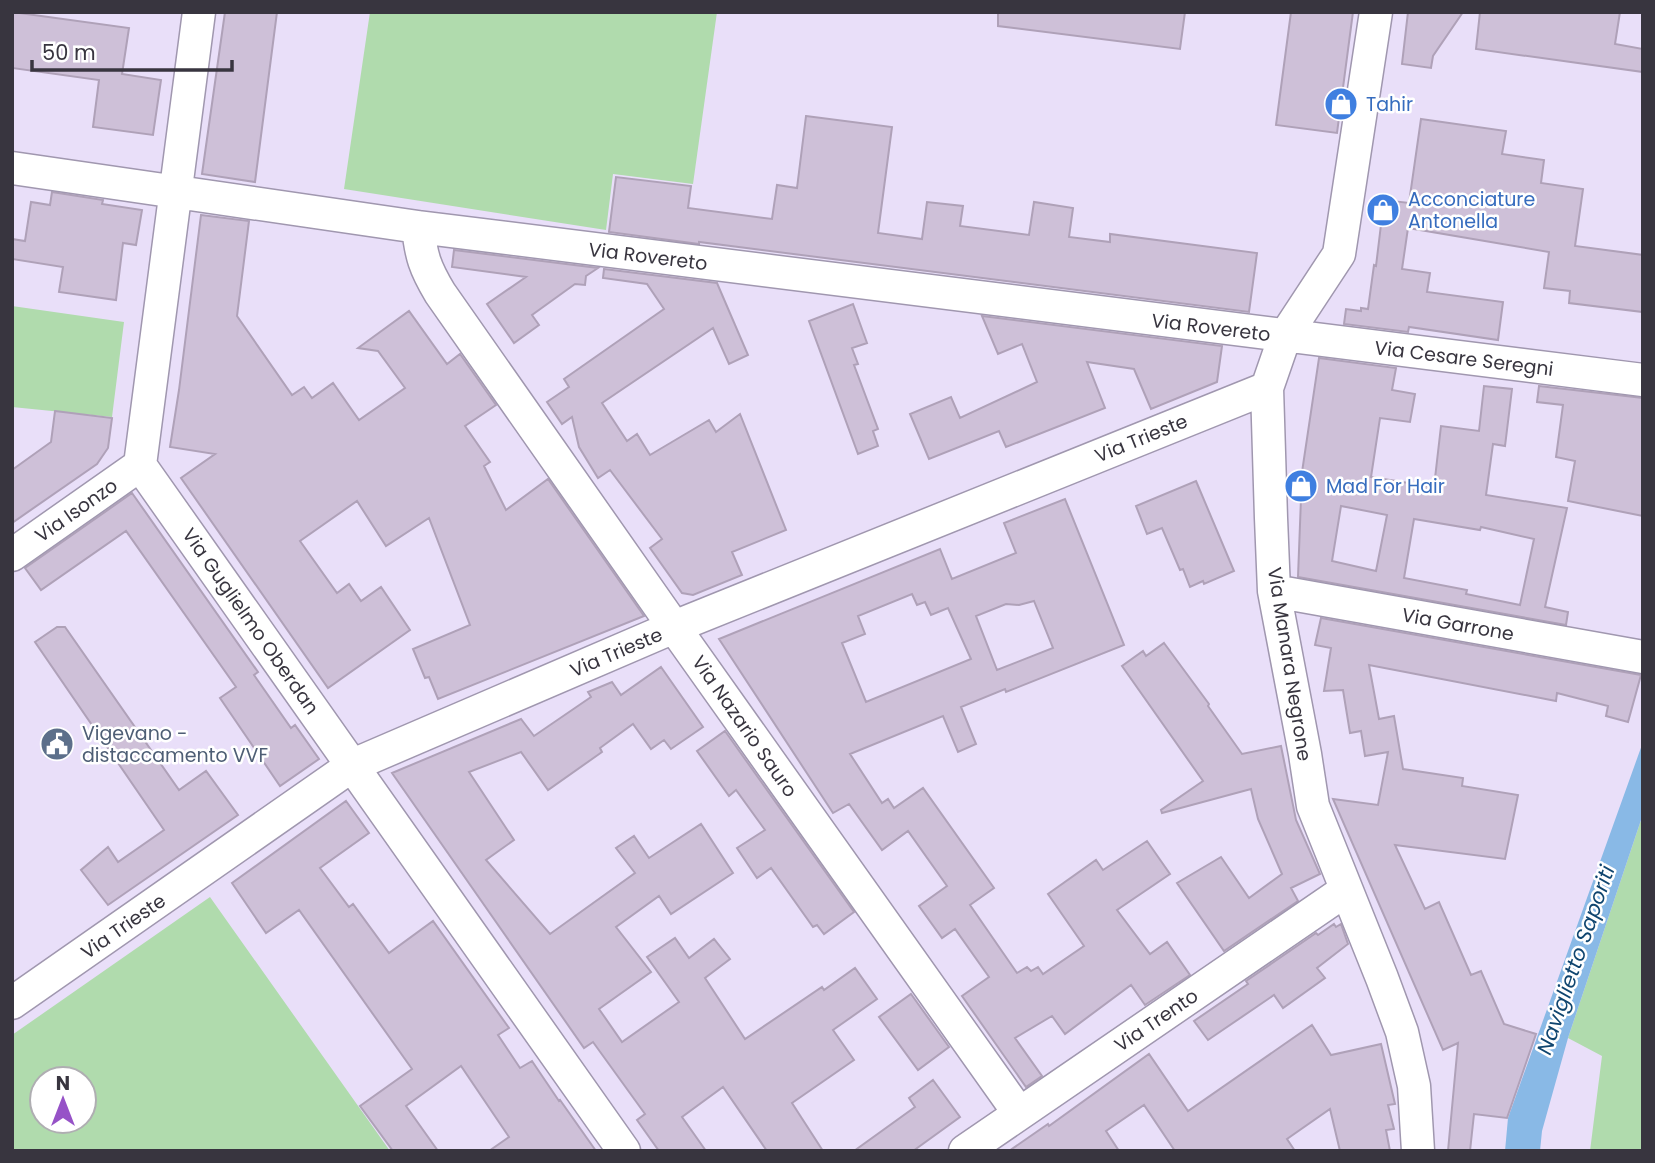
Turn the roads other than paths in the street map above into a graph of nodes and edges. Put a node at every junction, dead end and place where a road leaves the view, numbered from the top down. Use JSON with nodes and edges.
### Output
{"nodes":[{"id":1,"x":199,"y":12,"type":"edge"},
{"id":2,"x":1376,"y":12,"type":"edge"},
{"id":3,"x":12,"y":168,"type":"edge"},
{"id":4,"x":176,"y":191,"type":"junction"},
{"id":5,"x":418,"y":227,"type":"junction"},
{"id":6,"x":1285,"y":336,"type":"junction"},
{"id":7,"x":1643,"y":380,"type":"edge"},
{"id":8,"x":1267,"y":388,"type":"junction"},
{"id":9,"x":140,"y":465,"type":"junction"},
{"id":10,"x":12,"y":555,"type":"edge"},
{"id":11,"x":1274,"y":591,"type":"junction"},
{"id":12,"x":674,"y":627,"type":"junction"},
{"id":13,"x":1643,"y":657,"type":"edge"},
{"id":14,"x":353,"y":765,"type":"junction"},
{"id":15,"x":1346,"y":890,"type":"junction"},
{"id":16,"x":12,"y":1003,"type":"edge"},
{"id":17,"x":1019,"y":1113,"type":"junction"},
{"id":18,"x":624,"y":1151,"type":"edge"},
{"id":19,"x":965,"y":1151,"type":"edge"},
{"id":20,"x":1418,"y":1151,"type":"edge"}],
"edges":[{"from":1,"to":4,"type":"street"},
{"from":2,"to":6,"type":"street","name":"Via Manara Negrone"},
{"from":3,"to":4,"type":"street","name":"Via Rovereto"},
{"from":4,"to":5,"type":"street","name":"Via Rovereto"},
{"from":4,"to":9,"type":"street"},
{"from":5,"to":6,"type":"street","name":"Via Rovereto"},
{"from":5,"to":12,"type":"street","name":"Via Nazario Sauro"},
{"from":6,"to":7,"type":"street","name":"Via Cesare Seregni"},
{"from":6,"to":8,"type":"street","name":"Via Manara Negrone"},
{"from":8,"to":11,"type":"street","name":"Via Manara Negrone"},
{"from":8,"to":12,"type":"street","name":"Via Trieste"},
{"from":9,"to":10,"type":"street","name":"Via Isonzo"},
{"from":9,"to":14,"type":"street","name":"Via Guglielmo Oberdan"},
{"from":11,"to":13,"type":"street","name":"Via Garrone"},
{"from":11,"to":15,"type":"street","name":"Via Manara Negrone"},
{"from":12,"to":14,"type":"street","name":"Via Trieste"},
{"from":12,"to":17,"type":"street","name":"Via Nazario Sauro"},
{"from":14,"to":16,"type":"street","name":"Via Trieste"},
{"from":14,"to":18,"type":"street","name":"Via Guglielmo Oberdan"},
{"from":15,"to":17,"type":"street","name":"Via Trento"},
{"from":15,"to":20,"type":"street","name":"Via Manara Negrone"},
{"from":17,"to":19,"type":"street","name":"Via Trento"}]}
